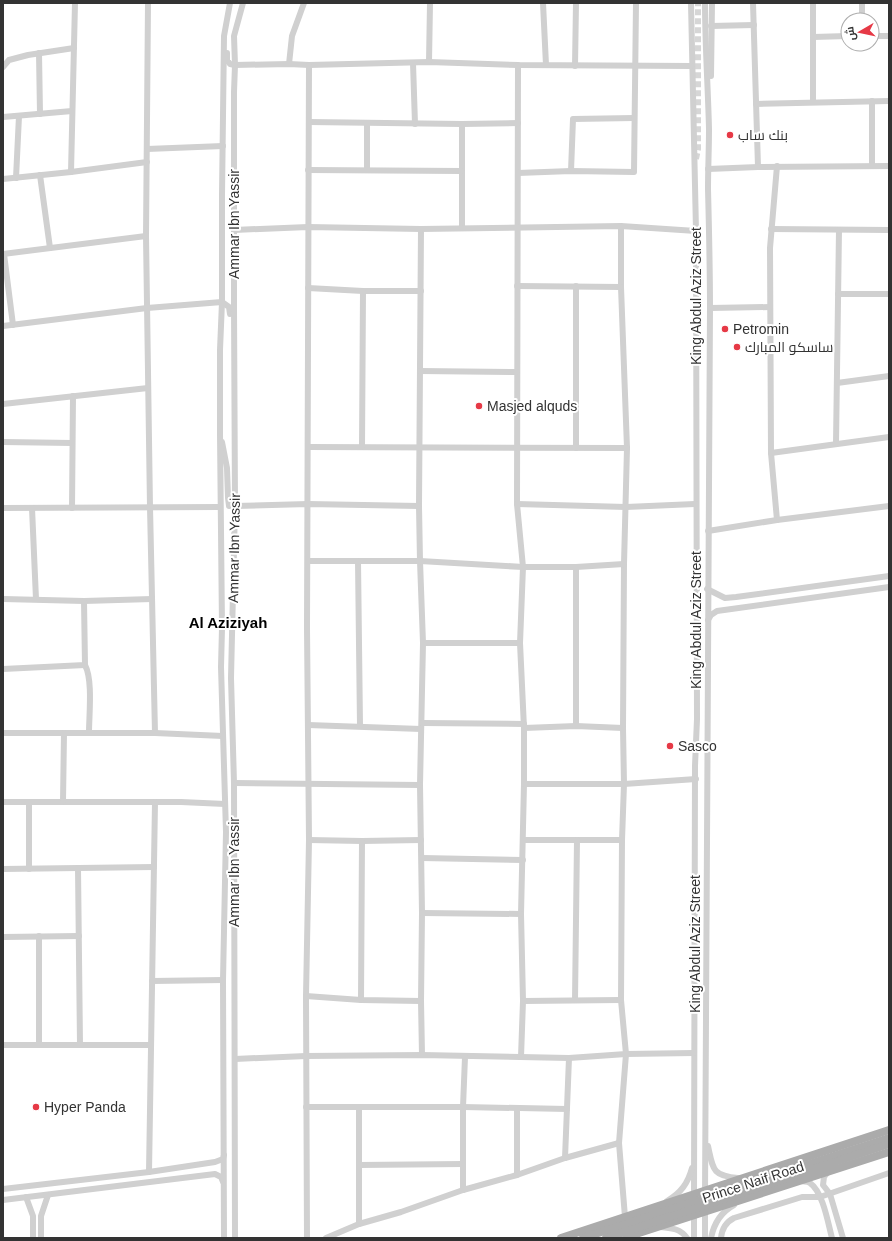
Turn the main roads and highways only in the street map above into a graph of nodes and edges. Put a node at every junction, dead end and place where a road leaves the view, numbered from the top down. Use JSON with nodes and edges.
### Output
{"nodes":[{"id":1,"x":888,"y":1132,"type":"edge"},
{"id":2,"x":889,"y":1144,"type":"edge"},
{"id":3,"x":889,"y":1152,"type":"edge"},
{"id":4,"x":761,"y":1172,"type":"junction"},
{"id":5,"x":769,"y":1190,"type":"junction"},
{"id":6,"x":640,"y":1235,"type":"edge"},
{"id":7,"x":561,"y":1238,"type":"edge"},
{"id":8,"x":583,"y":1238,"type":"edge"},
{"id":9,"x":606,"y":1238,"type":"edge"},
{"id":10,"x":626,"y":1238,"type":"edge"}],
"edges":[{"from":1,"to":4,"type":"main road"},
{"from":1,"to":8,"type":"main road","bridge":true},
{"from":2,"to":9,"type":"main road","bridge":true},
{"from":3,"to":5,"type":"main road","name":"Prince Naif Road"},
{"from":4,"to":5,"type":"main road"},
{"from":4,"to":7,"type":"main road"},
{"from":5,"to":6,"type":"main road","name":"Prince Naif Road"},
{"from":6,"to":10,"type":"main road","name":"Prince Naif Road"}]}
